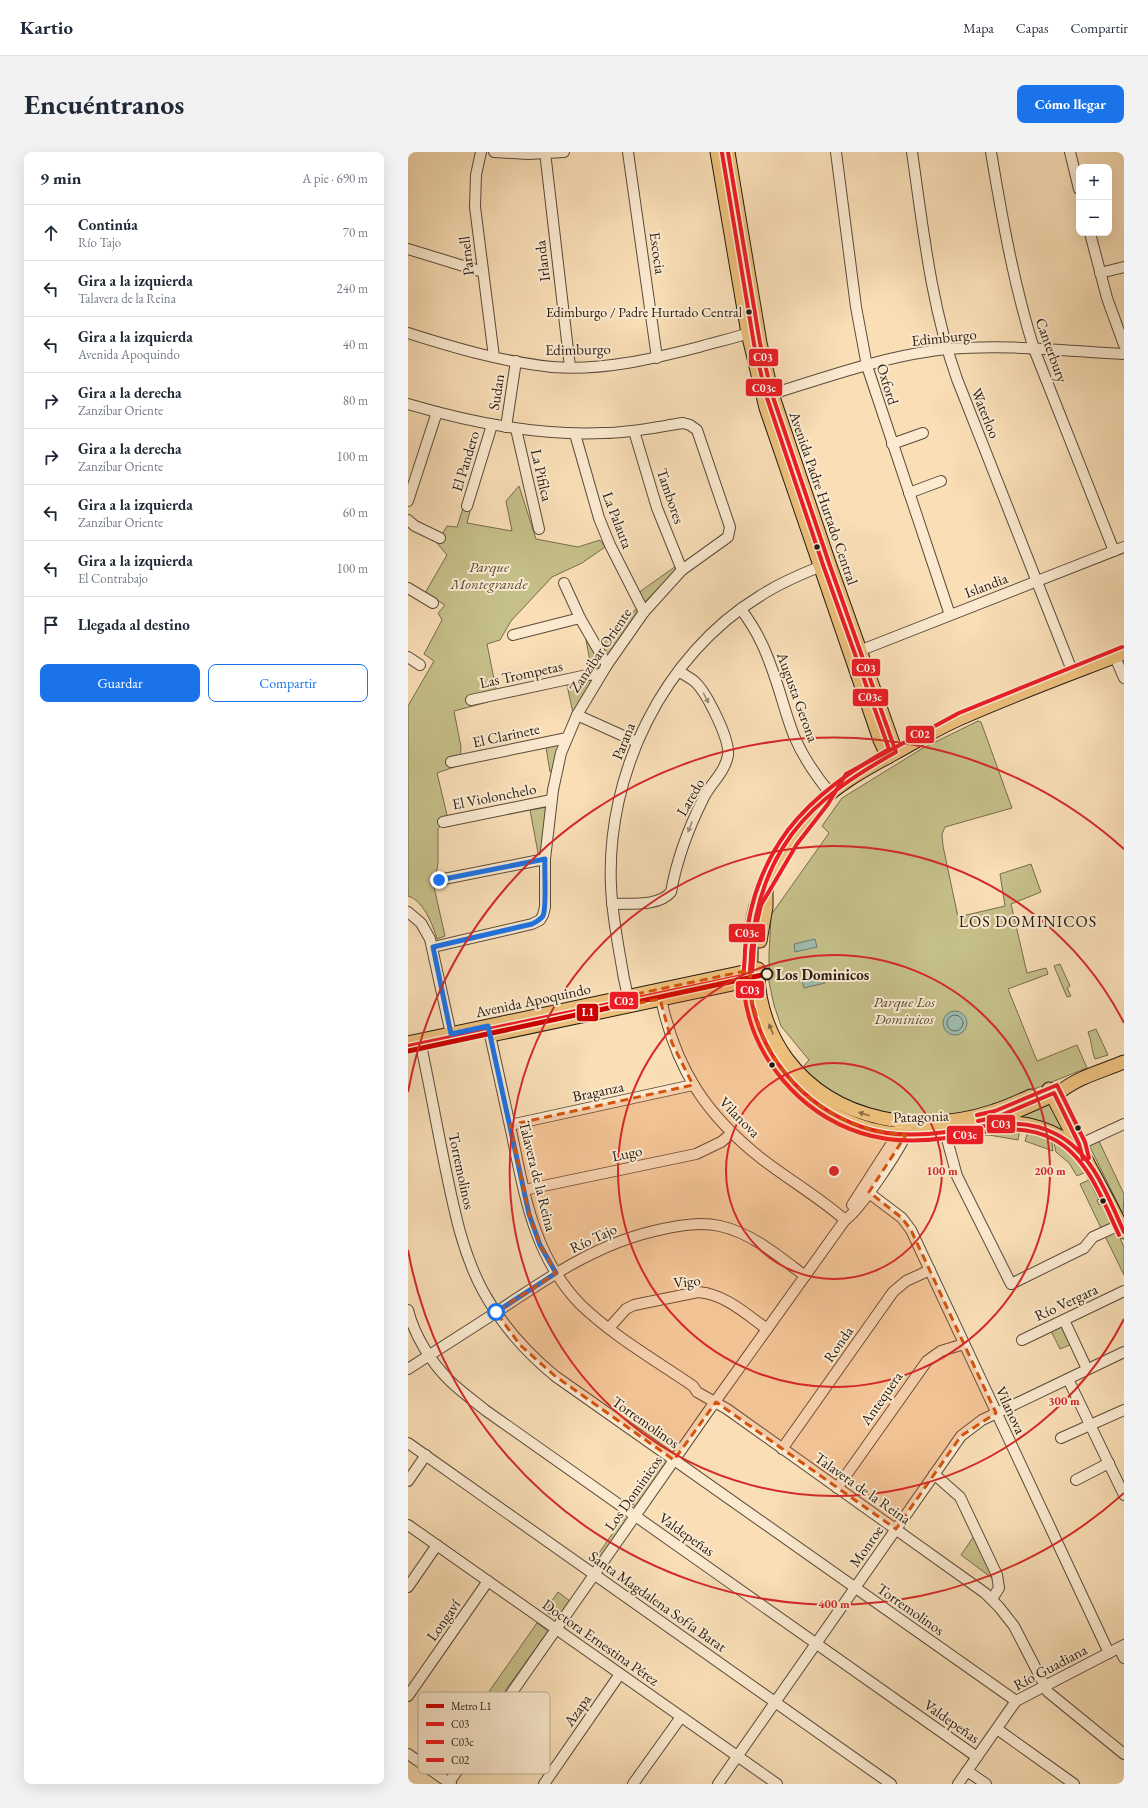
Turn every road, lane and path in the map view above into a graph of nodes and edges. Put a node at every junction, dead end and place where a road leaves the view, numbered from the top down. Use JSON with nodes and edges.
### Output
{"nodes":[{"id":1,"x":481,"y":152,"type":"edge"},
{"id":2,"x":494,"y":152,"type":"edge"},
{"id":3,"x":564,"y":152,"type":"edge"},
{"id":4,"x":628,"y":152,"type":"edge"},
{"id":5,"x":717,"y":152,"type":"edge"},
{"id":6,"x":728,"y":152,"type":"edge"},
{"id":7,"x":836,"y":152,"type":"edge"},
{"id":8,"x":912,"y":152,"type":"edge"},
{"id":9,"x":991,"y":152,"type":"edge"},
{"id":10,"x":1070,"y":152,"type":"edge"},
{"id":11,"x":545,"y":153,"type":"edge"},
{"id":12,"x":1076,"y":177,"type":"edge"},
{"id":13,"x":1091,"y":236,"type":"edge"},
{"id":14,"x":408,"y":248,"type":"edge"},
{"id":15,"x":1124,"y":267,"type":"edge"},
{"id":16,"x":483,"y":272,"type":"junction"},
{"id":17,"x":1100,"y":273,"type":"junction"},
{"id":18,"x":408,"y":333,"type":"edge"},
{"id":19,"x":748,"y":333,"type":"junction"},
{"id":20,"x":1124,"y":346,"type":"edge"},
{"id":21,"x":947,"y":349,"type":"junction"},
{"id":22,"x":1034,"y":349,"type":"junction"},
{"id":23,"x":1124,"y":354,"type":"edge"},
{"id":24,"x":494,"y":357,"type":"junction"},
{"id":25,"x":657,"y":358,"type":"junction"},
{"id":26,"x":516,"y":362,"type":"junction"},
{"id":27,"x":867,"y":366,"type":"junction"},
{"id":28,"x":570,"y":367,"type":"junction"},
{"id":29,"x":772,"y":394,"type":"junction"},
{"id":30,"x":408,"y":404,"type":"edge"},
{"id":31,"x":437,"y":412,"type":"junction"},
{"id":32,"x":492,"y":425,"type":"junction"},
{"id":33,"x":506,"y":427,"type":"junction"},
{"id":34,"x":516,"y":429,"type":"junction"},
{"id":35,"x":634,"y":431,"type":"junction"},
{"id":36,"x":923,"y":433,"type":"dead end"},
{"id":37,"x":575,"y":434,"type":"junction"},
{"id":38,"x":892,"y":444,"type":"junction"},
{"id":39,"x":941,"y":480,"type":"dead end"},
{"id":40,"x":909,"y":493,"type":"junction"},
{"id":41,"x":408,"y":501,"type":"edge"},
{"id":42,"x":467,"y":506,"type":"dead end"},
{"id":43,"x":408,"y":520,"type":"edge"},
{"id":44,"x":539,"y":528,"type":"dead end"},
{"id":45,"x":440,"y":538,"type":"dead end"},
{"id":46,"x":1124,"y":547,"type":"edge"},
{"id":47,"x":1114,"y":551,"type":"junction"},
{"id":48,"x":819,"y":567,"type":"junction"},
{"id":49,"x":682,"y":570,"type":"junction"},
{"id":50,"x":1037,"y":581,"type":"junction"},
{"id":51,"x":564,"y":583,"type":"dead end"},
{"id":52,"x":408,"y":588,"type":"edge"},
{"id":53,"x":433,"y":603,"type":"dead end"},
{"id":54,"x":740,"y":609,"type":"junction"},
{"id":55,"x":644,"y":612,"type":"junction"},
{"id":56,"x":950,"y":615,"type":"junction"},
{"id":57,"x":580,"y":618,"type":"junction"},
{"id":58,"x":513,"y":635,"type":"dead end"},
{"id":59,"x":859,"y":650,"type":"junction"},
{"id":60,"x":1119,"y":655,"type":"edge"},
{"id":61,"x":408,"y":657,"type":"edge"},
{"id":62,"x":420,"y":665,"type":"dead end"},
{"id":63,"x":607,"y":665,"type":"junction"},
{"id":64,"x":679,"y":671,"type":"junction"},
{"id":65,"x":1073,"y":673,"type":"junction"},
{"id":66,"x":601,"y":674,"type":"junction"},
{"id":67,"x":1124,"y":678,"type":"edge"},
{"id":68,"x":470,"y":700,"type":"dead end"},
{"id":69,"x":577,"y":715,"type":"junction"},
{"id":70,"x":567,"y":738,"type":"junction"},
{"id":71,"x":637,"y":742,"type":"junction"},
{"id":72,"x":892,"y":755,"type":"junction"},
{"id":73,"x":451,"y":762,"type":"dead end"},
{"id":74,"x":830,"y":793,"type":"junction"},
{"id":75,"x":551,"y":800,"type":"junction"},
{"id":76,"x":443,"y":822,"type":"dead end"},
{"id":77,"x":545,"y":859,"type":"junction"},
{"id":78,"x":439,"y":880,"type":"dead end"},
{"id":79,"x":612,"y":904,"type":"junction"},
{"id":80,"x":408,"y":912,"type":"edge"},
{"id":81,"x":433,"y":947,"type":"junction"},
{"id":82,"x":754,"y":975,"type":"junction"},
{"id":83,"x":661,"y":999,"type":"junction"},
{"id":84,"x":626,"y":1001,"type":"junction"},
{"id":85,"x":489,"y":1030,"type":"junction"},
{"id":86,"x":451,"y":1034,"type":"junction"},
{"id":87,"x":408,"y":1043,"type":"edge"},
{"id":88,"x":422,"y":1050,"type":"junction"},
{"id":89,"x":408,"y":1052,"type":"edge"},
{"id":90,"x":1124,"y":1062,"type":"edge"},
{"id":91,"x":693,"y":1085,"type":"junction"},
{"id":92,"x":1057,"y":1090,"type":"junction"},
{"id":93,"x":907,"y":1122,"type":"junction"},
{"id":94,"x":988,"y":1124,"type":"junction"},
{"id":95,"x":1124,"y":1124,"type":"edge"},
{"id":96,"x":510,"y":1125,"type":"junction"},
{"id":97,"x":944,"y":1132,"type":"junction"},
{"id":98,"x":732,"y":1133,"type":"junction"},
{"id":99,"x":902,"y":1135,"type":"junction"},
{"id":100,"x":1085,"y":1142,"type":"junction"},
{"id":101,"x":1090,"y":1165,"type":"junction"},
{"id":102,"x":524,"y":1190,"type":"junction"},
{"id":103,"x":869,"y":1193,"type":"junction"},
{"id":104,"x":846,"y":1220,"type":"junction"},
{"id":105,"x":1123,"y":1227,"type":"edge"},
{"id":106,"x":930,"y":1270,"type":"junction"},
{"id":107,"x":556,"y":1273,"type":"junction"},
{"id":108,"x":805,"y":1276,"type":"junction"},
{"id":109,"x":1124,"y":1291,"type":"edge"},
{"id":110,"x":408,"y":1310,"type":"edge"},
{"id":111,"x":496,"y":1312,"type":"junction"},
{"id":112,"x":1064,"y":1320,"type":"junction"},
{"id":113,"x":609,"y":1328,"type":"junction"},
{"id":114,"x":767,"y":1329,"type":"junction"},
{"id":115,"x":1022,"y":1340,"type":"dead end"},
{"id":116,"x":964,"y":1344,"type":"junction"},
{"id":117,"x":1124,"y":1352,"type":"edge"},
{"id":118,"x":430,"y":1355,"type":"junction"},
{"id":119,"x":408,"y":1369,"type":"edge"},
{"id":120,"x":1087,"y":1369,"type":"junction"},
{"id":121,"x":1068,"y":1379,"type":"junction"},
{"id":122,"x":716,"y":1402,"type":"junction"},
{"id":123,"x":1124,"y":1410,"type":"edge"},
{"id":124,"x":996,"y":1413,"type":"junction"},
{"id":125,"x":1091,"y":1425,"type":"junction"},
{"id":126,"x":1061,"y":1438,"type":"dead end"},
{"id":127,"x":408,"y":1443,"type":"edge"},
{"id":128,"x":782,"y":1449,"type":"junction"},
{"id":129,"x":426,"y":1455,"type":"junction"},
{"id":130,"x":674,"y":1460,"type":"junction"},
{"id":131,"x":1109,"y":1463,"type":"junction"},
{"id":132,"x":934,"y":1474,"type":"junction"},
{"id":133,"x":1076,"y":1480,"type":"dead end"},
{"id":134,"x":408,"y":1481,"type":"edge"},
{"id":135,"x":836,"y":1488,"type":"junction"},
{"id":136,"x":1124,"y":1495,"type":"edge"},
{"id":137,"x":635,"y":1516,"type":"junction"},
{"id":138,"x":408,"y":1525,"type":"edge"},
{"id":139,"x":896,"y":1529,"type":"junction"},
{"id":140,"x":437,"y":1545,"type":"junction"},
{"id":141,"x":595,"y":1574,"type":"junction"},
{"id":142,"x":488,"y":1581,"type":"junction"},
{"id":143,"x":408,"y":1588,"type":"edge"},
{"id":144,"x":854,"y":1588,"type":"junction"},
{"id":145,"x":992,"y":1599,"type":"junction"},
{"id":146,"x":557,"y":1628,"type":"junction"},
{"id":147,"x":815,"y":1644,"type":"junction"},
{"id":148,"x":1122,"y":1646,"type":"edge"},
{"id":149,"x":1109,"y":1653,"type":"junction"},
{"id":150,"x":1124,"y":1658,"type":"edge"},
{"id":151,"x":620,"y":1674,"type":"junction"},
{"id":152,"x":1045,"y":1687,"type":"junction"},
{"id":153,"x":512,"y":1692,"type":"edge"},
{"id":154,"x":408,"y":1696,"type":"edge"},
{"id":155,"x":1016,"y":1701,"type":"junction"},
{"id":156,"x":775,"y":1702,"type":"junction"},
{"id":157,"x":681,"y":1717,"type":"junction"},
{"id":158,"x":997,"y":1729,"type":"junction"},
{"id":159,"x":408,"y":1754,"type":"edge"},
{"id":160,"x":1124,"y":1754,"type":"edge"},
{"id":161,"x":738,"y":1756,"type":"junction"},
{"id":162,"x":977,"y":1757,"type":"junction"},
{"id":163,"x":418,"y":1761,"type":"edge"},
{"id":164,"x":967,"y":1771,"type":"junction"},
{"id":165,"x":436,"y":1774,"type":"edge"},
{"id":166,"x":455,"y":1774,"type":"edge"},
{"id":167,"x":449,"y":1783,"type":"edge"},
{"id":168,"x":544,"y":1784,"type":"edge"},
{"id":169,"x":633,"y":1784,"type":"edge"},
{"id":170,"x":718,"y":1784,"type":"edge"},
{"id":171,"x":777,"y":1784,"type":"edge"},
{"id":172,"x":891,"y":1784,"type":"edge"},
{"id":173,"x":958,"y":1784,"type":"edge"},
{"id":174,"x":986,"y":1784,"type":"edge"},
{"id":175,"x":1074,"y":1784,"type":"edge"}],
"edges":[{"from":1,"to":16,"type":"street","name":"Parnell"},
{"from":2,"to":11,"type":"street"},
{"from":3,"to":11,"type":"street"},
{"from":4,"to":25,"type":"street","name":"Escocia"},
{"from":5,"to":19,"type":"main road","name":"Avenida Padre Hurtado Central"},
{"from":6,"to":29,"type":"main road","name":"Avenida Padre Hurtado Central"},
{"from":7,"to":27,"type":"street","name":"Oxford"},
{"from":8,"to":21,"type":"street","name":"Waterloo"},
{"from":9,"to":22,"type":"street","name":"Canterbury"},
{"from":10,"to":12,"type":"street"},
{"from":11,"to":28,"type":"street","name":"Irlanda"},
{"from":13,"to":17,"type":"street"},
{"from":14,"to":16,"type":"street"},
{"from":15,"to":17,"type":"street"},
{"from":16,"to":24,"type":"street","name":"Parnell"},
{"from":17,"to":20,"type":"street"},
{"from":18,"to":24,"type":"street","name":"Edimburgo"},
{"from":19,"to":25,"type":"street","name":"Edimburgo"},
{"from":19,"to":48,"type":"main road","name":"Avenida Padre Hurtado Central"},
{"from":21,"to":22,"type":"street","name":"Edimburgo"},
{"from":21,"to":27,"type":"street","name":"Edimburgo"},
{"from":21,"to":50,"type":"street","name":"Waterloo"},
{"from":22,"to":23,"type":"street","name":"Edimburgo"},
{"from":22,"to":47,"type":"street","name":"Canterbury"},
{"from":24,"to":26,"type":"street","name":"Edimburgo"},
{"from":25,"to":28,"type":"street","name":"Edimburgo"},
{"from":26,"to":28,"type":"street","name":"Edimburgo"},
{"from":26,"to":33,"type":"street","name":"Sudan"},
{"from":27,"to":29,"type":"street","name":"Edimburgo"},
{"from":27,"to":38,"type":"street","name":"Oxford"},
{"from":29,"to":59,"type":"main road","name":"Avenida Padre Hurtado Central"},
{"from":30,"to":31,"type":"street","name":"Zanzibar Oriente"},
{"from":31,"to":32,"type":"street","name":"Zanzibar Oriente"},
{"from":31,"to":41,"type":"street"},
{"from":32,"to":33,"type":"street","name":"Zanzibar Oriente"},
{"from":32,"to":42,"type":"street","name":"El Pandero"},
{"from":33,"to":34,"type":"street","name":"Zanzibar Oriente"},
{"from":34,"to":37,"type":"street","name":"Zanzibar Oriente"},
{"from":34,"to":44,"type":"street","name":"La Pifilca"},
{"from":35,"to":37,"type":"street","name":"Zanzibar Oriente"},
{"from":35,"to":49,"type":"street","name":"Tambores"},
{"from":35,"to":49,"type":"street","name":"Zanzibar Oriente"},
{"from":36,"to":38,"type":"street"},
{"from":37,"to":55,"type":"street","name":"La Palauta"},
{"from":38,"to":40,"type":"street","name":"Oxford"},
{"from":39,"to":40,"type":"street"},
{"from":40,"to":56,"type":"street","name":"Oxford"},
{"from":43,"to":45,"type":"street"},
{"from":46,"to":47,"type":"street","name":"Islandia"},
{"from":47,"to":50,"type":"street","name":"Islandia"},
{"from":48,"to":54,"type":"street","name":"Parana"},
{"from":48,"to":72,"type":"main road","name":"Avenida Padre Hurtado Central"},
{"from":49,"to":55,"type":"street","name":"Zanzibar Oriente"},
{"from":50,"to":56,"type":"street","name":"Islandia"},
{"from":50,"to":65,"type":"street","name":"Waterloo"},
{"from":51,"to":57,"type":"street"},
{"from":52,"to":53,"type":"street"},
{"from":54,"to":64,"type":"street","name":"Parana"},
{"from":54,"to":74,"type":"street","name":"Augusta Gerona"},
{"from":55,"to":63,"type":"street","name":"Zanzibar Oriente"},
{"from":56,"to":59,"type":"street","name":"Islandia"},
{"from":57,"to":58,"type":"street"},
{"from":57,"to":63,"type":"street"},
{"from":59,"to":72,"type":"main road","name":"Avenida Padre Hurtado Central"},
{"from":60,"to":65,"type":"main road"},
{"from":60,"to":67,"type":"street"},
{"from":61,"to":62,"type":"street"},
{"from":63,"to":66,"type":"street","name":"Zanzibar Oriente"},
{"from":64,"to":71,"type":"street","name":"Parana"},
{"from":64,"to":79,"type":"street","name":"Laredo","one_way":true},
{"from":65,"to":72,"type":"main road"},
{"from":66,"to":68,"type":"street","name":"Las Trompetas"},
{"from":66,"to":69,"type":"street","name":"Zanzibar Oriente"},
{"from":69,"to":70,"type":"street","name":"Zanzibar Oriente"},
{"from":69,"to":71,"type":"street"},
{"from":70,"to":73,"type":"street","name":"El Clarinete"},
{"from":70,"to":75,"type":"street","name":"Zanzibar Oriente"},
{"from":71,"to":79,"type":"street","name":"Parana"},
{"from":72,"to":74,"type":"main road"},
{"from":74,"to":82,"type":"main road"},
{"from":75,"to":76,"type":"street","name":"El Violonchelo"},
{"from":75,"to":77,"type":"street","name":"Zanzibar Oriente"},
{"from":77,"to":78,"type":"street"},
{"from":77,"to":81,"type":"street","name":"Zanzibar Oriente"},
{"from":79,"to":84,"type":"street","name":"Parana"},
{"from":80,"to":81,"type":"street"},
{"from":81,"to":86,"type":"street"},
{"from":82,"to":83,"type":"main road","name":"Avenida Apoquindo"},
{"from":82,"to":84,"type":"main road","name":"Avenida Apoquindo"},
{"from":93,"to":82,"type":"main road","name":"Patagonia","one_way":true},
{"from":82,"to":99,"type":"main road","name":"Patagonia"},
{"from":83,"to":84,"type":"main road","name":"Avenida Apoquindo"},
{"from":83,"to":91,"type":"street","name":"Vilanova"},
{"from":84,"to":85,"type":"main road","name":"Avenida Apoquindo"},
{"from":85,"to":86,"type":"main road","name":"Avenida Apoquindo"},
{"from":85,"to":88,"type":"main road","name":"Avenida Apoquindo"},
{"from":85,"to":96,"type":"street","name":"Talavera de la Reina"},
{"from":86,"to":87,"type":"main road","name":"Avenida Apoquindo"},
{"from":88,"to":89,"type":"main road","name":"Avenida Apoquindo"},
{"from":88,"to":111,"type":"street","name":"Torremolinos"},
{"from":90,"to":92,"type":"main road"},
{"from":91,"to":96,"type":"street","name":"Braganza"},
{"from":91,"to":98,"type":"street","name":"Vilanova"},
{"from":92,"to":93,"type":"main road","name":"Patagonia"},
{"from":92,"to":94,"type":"main road","name":"Patagonia"},
{"from":92,"to":100,"type":"main road"},
{"from":92,"to":101,"type":"main road"},
{"from":93,"to":99,"type":"street","name":"Los Dominicos"},
{"from":94,"to":97,"type":"main road","name":"Patagonia"},
{"from":94,"to":101,"type":"main road"},
{"from":95,"to":100,"type":"street"},
{"from":96,"to":102,"type":"street","name":"Talavera de la Reina"},
{"from":97,"to":99,"type":"main road","name":"Patagonia"},
{"from":97,"to":105,"type":"street"},
{"from":98,"to":102,"type":"street","name":"Lugo"},
{"from":98,"to":104,"type":"street","name":"Vilanova"},
{"from":99,"to":103,"type":"street","name":"Los Dominicos"},
{"from":99,"to":104,"type":"street","name":"Los Dominicos"},
{"from":100,"to":101,"type":"main road"},
{"from":101,"to":105,"type":"main road"},
{"from":102,"to":107,"type":"street","name":"Talavera de la Reina"},
{"from":103,"to":104,"type":"street","name":"Los Dominicos"},
{"from":103,"to":106,"type":"street","name":"Vilanova"},
{"from":104,"to":108,"type":"street","name":"Los Dominicos"},
{"from":106,"to":116,"type":"street","name":"Vilanova"},
{"from":106,"to":128,"type":"street","name":"Ronda"},
{"from":107,"to":108,"type":"street","name":"Río Tajo"},
{"from":107,"to":111,"type":"street","name":"Río Tajo"},
{"from":107,"to":113,"type":"street","name":"Talavera de la Reina"},
{"from":108,"to":114,"type":"street","name":"Los Dominicos"},
{"from":109,"to":112,"type":"street","name":"Río Vergara"},
{"from":110,"to":118,"type":"street","name":"Valdepeñas"},
{"from":111,"to":118,"type":"street","name":"Río Tajo"},
{"from":111,"to":130,"type":"street","name":"Torremolinos"},
{"from":112,"to":115,"type":"street","name":"Río Vergara"},
{"from":112,"to":120,"type":"street"},
{"from":113,"to":114,"type":"street","name":"Vigo"},
{"from":113,"to":122,"type":"street","name":"Talavera de la Reina"},
{"from":114,"to":122,"type":"street","name":"Los Dominicos"},
{"from":116,"to":124,"type":"street","name":"Vilanova"},
{"from":116,"to":135,"type":"street","name":"Antequera"},
{"from":117,"to":120,"type":"street","name":"Monroe"},
{"from":118,"to":119,"type":"street","name":"Río Tajo"},
{"from":118,"to":137,"type":"street","name":"Valdepeñas"},
{"from":120,"to":121,"type":"street","name":"Monroe"},
{"from":121,"to":124,"type":"street","name":"Monroe"},
{"from":121,"to":125,"type":"street"},
{"from":122,"to":128,"type":"street","name":"Talavera de la Reina"},
{"from":122,"to":130,"type":"street","name":"Los Dominicos"},
{"from":123,"to":125,"type":"street"},
{"from":124,"to":132,"type":"street","name":"Monroe"},
{"from":124,"to":149,"type":"street","name":"Vilanova"},
{"from":125,"to":126,"type":"street"},
{"from":125,"to":131,"type":"street"},
{"from":127,"to":129,"type":"street","name":"Santa Magdalena Sofía Barat"},
{"from":128,"to":135,"type":"street","name":"Talavera de la Reina"},
{"from":129,"to":134,"type":"street"},
{"from":129,"to":141,"type":"street","name":"Santa Magdalena Sofía Barat"},
{"from":130,"to":137,"type":"street","name":"Los Dominicos"},
{"from":130,"to":144,"type":"street","name":"Torremolinos"},
{"from":131,"to":133,"type":"street"},
{"from":131,"to":136,"type":"street"},
{"from":132,"to":139,"type":"street","name":"Monroe"},
{"from":132,"to":145,"type":"street"},
{"from":135,"to":139,"type":"street","name":"Talavera de la Reina"},
{"from":137,"to":141,"type":"street","name":"Los Dominicos"},
{"from":137,"to":147,"type":"street","name":"Valdepeñas"},
{"from":138,"to":140,"type":"street","name":"Doctora Ernestina Pérez"},
{"from":139,"to":144,"type":"street","name":"Monroe"},
{"from":139,"to":145,"type":"street","name":"Talavera de la Reina"},
{"from":140,"to":142,"type":"street","name":"Doctora Ernestina Pérez"},
{"from":140,"to":143,"type":"street"},
{"from":141,"to":146,"type":"street","name":"Los Dominicos"},
{"from":141,"to":156,"type":"street","name":"Santa Magdalena Sofía Barat"},
{"from":142,"to":146,"type":"street","name":"Doctora Ernestina Pérez"},
{"from":142,"to":154,"type":"street","name":"Longaví"},
{"from":144,"to":147,"type":"street","name":"Monroe"},
{"from":144,"to":155,"type":"street","name":"Torremolinos"},
{"from":145,"to":152,"type":"street","name":"Talavera de la Reina"},
{"from":146,"to":151,"type":"street","name":"Doctora Ernestina Pérez"},
{"from":146,"to":153,"type":"street","name":"Los Dominicos"},
{"from":147,"to":156,"type":"street","name":"Monroe"},
{"from":147,"to":162,"type":"street","name":"Valdepeñas"},
{"from":148,"to":149,"type":"street","name":"Río Guadiana"},
{"from":148,"to":150,"type":"street"},
{"from":149,"to":152,"type":"street","name":"Río Guadiana"},
{"from":151,"to":157,"type":"street","name":"Doctora Ernestina Pérez"},
{"from":151,"to":168,"type":"street","name":"Azapa"},
{"from":152,"to":155,"type":"street","name":"Río Guadiana"},
{"from":152,"to":160,"type":"street","name":"Talavera de la Reina"},
{"from":155,"to":158,"type":"street","name":"Río Guadiana"},
{"from":156,"to":161,"type":"street","name":"Monroe"},
{"from":156,"to":172,"type":"street","name":"Santa Magdalena Sofía Barat"},
{"from":157,"to":161,"type":"street","name":"Doctora Ernestina Pérez"},
{"from":157,"to":169,"type":"street"},
{"from":158,"to":162,"type":"street","name":"Río Guadiana"},
{"from":158,"to":175,"type":"street"},
{"from":159,"to":163,"type":"street"},
{"from":161,"to":170,"type":"street","name":"Monroe"},
{"from":161,"to":171,"type":"street","name":"Doctora Ernestina Pérez"},
{"from":162,"to":164,"type":"street","name":"Río Guadiana"},
{"from":164,"to":173,"type":"street","name":"Río Guadiana"},
{"from":164,"to":174,"type":"street"},
{"from":165,"to":167,"type":"street"},
{"from":166,"to":167,"type":"street","name":"Los Dominicos"}]}
